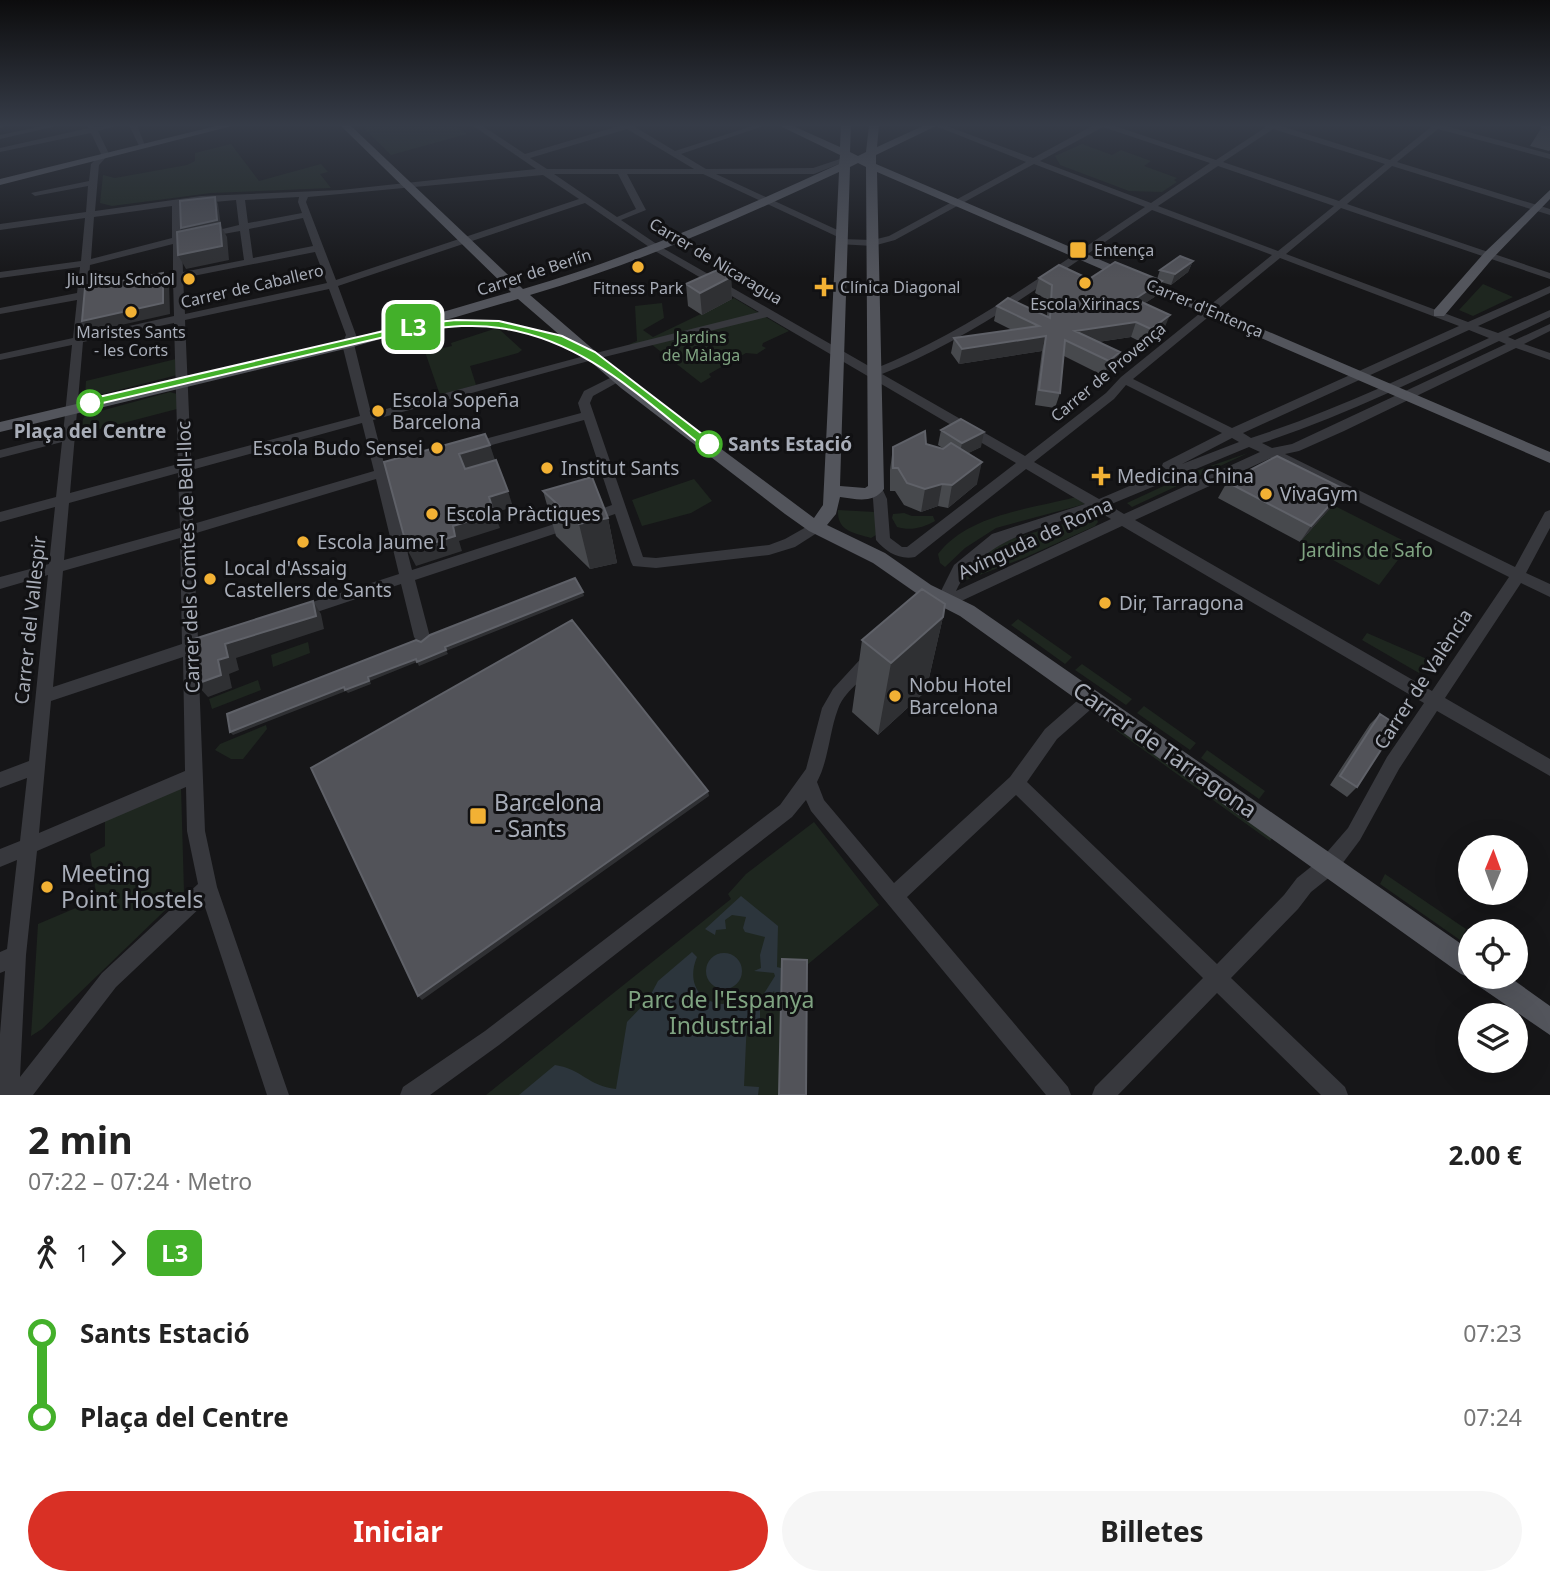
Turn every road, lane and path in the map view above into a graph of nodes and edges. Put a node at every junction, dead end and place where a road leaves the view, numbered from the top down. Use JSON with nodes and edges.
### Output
{"nodes":[{"id":1,"x":24,"y":176,"type":"edge"},
{"id":2,"x":94,"y":176,"type":"edge"},
{"id":3,"x":400,"y":176,"type":"edge"},
{"id":4,"x":503,"y":176,"type":"edge"},
{"id":5,"x":553,"y":176,"type":"edge"},
{"id":6,"x":623,"y":176,"type":"edge"},
{"id":7,"x":716,"y":176,"type":"edge"},
{"id":8,"x":814,"y":176,"type":"edge"},
{"id":9,"x":843,"y":176,"type":"edge"},
{"id":10,"x":872,"y":176,"type":"edge"},
{"id":11,"x":896,"y":176,"type":"edge"},
{"id":12,"x":1009,"y":176,"type":"edge"},
{"id":13,"x":1076,"y":176,"type":"edge"},
{"id":14,"x":1196,"y":176,"type":"edge"},
{"id":15,"x":1257,"y":176,"type":"edge"},
{"id":16,"x":1376,"y":176,"type":"edge"},
{"id":17,"x":1434,"y":176,"type":"edge"},
{"id":18,"x":0,"y":182,"type":"edge"},
{"id":19,"x":93,"y":183,"type":"junction"},
{"id":20,"x":409,"y":185,"type":"junction"},
{"id":21,"x":35,"y":193,"type":"dead end"},
{"id":22,"x":1550,"y":193,"type":"edge"},
{"id":23,"x":303,"y":195,"type":"junction"},
{"id":24,"x":240,"y":197,"type":"junction"},
{"id":25,"x":586,"y":200,"type":"junction"},
{"id":26,"x":176,"y":202,"type":"junction"},
{"id":27,"x":769,"y":202,"type":"junction"},
{"id":28,"x":960,"y":203,"type":"junction"},
{"id":29,"x":1154,"y":205,"type":"junction"},
{"id":30,"x":1340,"y":205,"type":"junction"},
{"id":31,"x":1536,"y":208,"type":"junction"},
{"id":32,"x":1550,"y":212,"type":"edge"},
{"id":33,"x":91,"y":214,"type":"junction"},
{"id":34,"x":307,"y":215,"type":"junction"},
{"id":35,"x":621,"y":217,"type":"dead end"},
{"id":36,"x":0,"y":227,"type":"edge"},
{"id":37,"x":243,"y":227,"type":"junction"},
{"id":38,"x":841,"y":239,"type":"junction"},
{"id":39,"x":176,"y":240,"type":"junction"},
{"id":40,"x":463,"y":241,"type":"junction"},
{"id":41,"x":873,"y":243,"type":"junction"},
{"id":42,"x":319,"y":248,"type":"junction"},
{"id":43,"x":658,"y":249,"type":"junction"},
{"id":44,"x":1077,"y":253,"type":"junction"},
{"id":45,"x":1282,"y":253,"type":"junction"},
{"id":46,"x":1489,"y":256,"type":"junction"},
{"id":47,"x":249,"y":262,"type":"junction"},
{"id":48,"x":86,"y":263,"type":"junction"},
{"id":49,"x":0,"y":275,"type":"edge"},
{"id":50,"x":178,"y":276,"type":"junction"},
{"id":51,"x":1550,"y":276,"type":"edge"},
{"id":52,"x":333,"y":284,"type":"junction"},
{"id":53,"x":132,"y":286,"type":"edge"},
{"id":54,"x":1550,"y":289,"type":"edge"},
{"id":55,"x":106,"y":291,"type":"edge"},
{"id":56,"x":522,"y":295,"type":"junction"},
{"id":57,"x":83,"y":296,"type":"junction"},
{"id":58,"x":0,"y":311,"type":"edge"},
{"id":59,"x":1210,"y":311,"type":"junction"},
{"id":60,"x":770,"y":313,"type":"junction"},
{"id":61,"x":1439,"y":313,"type":"junction"},
{"id":62,"x":1550,"y":313,"type":"edge"},
{"id":63,"x":179,"y":319,"type":"junction"},
{"id":64,"x":1468,"y":325,"type":"junction"},
{"id":65,"x":1550,"y":327,"type":"edge"},
{"id":66,"x":1498,"y":337,"type":"junction"},
{"id":67,"x":1434,"y":339,"type":"junction"},
{"id":68,"x":79,"y":340,"type":"junction"},
{"id":69,"x":348,"y":344,"type":"junction"},
{"id":70,"x":1515,"y":344,"type":"junction"},
{"id":71,"x":836,"y":352,"type":"junction"},
{"id":72,"x":0,"y":357,"type":"edge"},
{"id":73,"x":592,"y":357,"type":"junction"},
{"id":74,"x":1550,"y":357,"type":"edge"},
{"id":75,"x":875,"y":373,"type":"junction"},
{"id":76,"x":1359,"y":376,"type":"junction"},
{"id":77,"x":618,"y":378,"type":"junction"},
{"id":78,"x":1125,"y":380,"type":"junction"},
{"id":79,"x":182,"y":383,"type":"junction"},
{"id":80,"x":1389,"y":388,"type":"junction"},
{"id":81,"x":1407,"y":396,"type":"junction"},
{"id":82,"x":72,"y":410,"type":"junction"},
{"id":83,"x":587,"y":415,"type":"junction"},
{"id":84,"x":367,"y":418,"type":"junction"},
{"id":85,"x":0,"y":427,"type":"edge"},
{"id":86,"x":1232,"y":433,"type":"junction"},
{"id":87,"x":70,"y":436,"type":"junction"},
{"id":88,"x":1251,"y":442,"type":"junction"},
{"id":89,"x":451,"y":452,"type":"edge"},
{"id":90,"x":1272,"y":453,"type":"junction"},
{"id":91,"x":0,"y":454,"type":"edge"},
{"id":92,"x":1550,"y":458,"type":"edge"},
{"id":93,"x":1026,"y":461,"type":"junction"},
{"id":94,"x":411,"y":463,"type":"edge"},
{"id":95,"x":184,"y":467,"type":"junction"},
{"id":96,"x":380,"y":472,"type":"junction"},
{"id":97,"x":1141,"y":485,"type":"junction"},
{"id":98,"x":876,"y":489,"type":"junction"},
{"id":99,"x":832,"y":491,"type":"junction"},
{"id":100,"x":63,"y":500,"type":"junction"},
{"id":101,"x":1099,"y":504,"type":"junction"},
{"id":102,"x":618,"y":508,"type":"junction"},
{"id":103,"x":1550,"y":515,"type":"edge"},
{"id":104,"x":0,"y":517,"type":"edge"},
{"id":105,"x":1122,"y":519,"type":"junction"},
{"id":106,"x":815,"y":527,"type":"junction"},
{"id":107,"x":186,"y":531,"type":"junction"},
{"id":108,"x":55,"y":567,"type":"junction"},
{"id":109,"x":1518,"y":575,"type":"junction"},
{"id":110,"x":406,"y":578,"type":"junction"},
{"id":111,"x":0,"y":583,"type":"edge"},
{"id":112,"x":1550,"y":591,"type":"edge"},
{"id":113,"x":944,"y":601,"type":"junction"},
{"id":114,"x":927,"y":614,"type":"edge"},
{"id":115,"x":289,"y":616,"type":"edge"},
{"id":116,"x":422,"y":637,"type":"edge"},
{"id":117,"x":215,"y":640,"type":"edge"},
{"id":118,"x":190,"y":648,"type":"junction"},
{"id":119,"x":885,"y":648,"type":"edge"},
{"id":120,"x":43,"y":697,"type":"junction"},
{"id":121,"x":1092,"y":698,"type":"junction"},
{"id":122,"x":1434,"y":701,"type":"junction"},
{"id":123,"x":37,"y":766,"type":"junction"},
{"id":124,"x":1550,"y":768,"type":"edge"},
{"id":125,"x":195,"y":775,"type":"junction"},
{"id":126,"x":0,"y":780,"type":"edge"},
{"id":127,"x":1016,"y":783,"type":"junction"},
{"id":128,"x":809,"y":784,"type":"junction"},
{"id":129,"x":29,"y":845,"type":"junction"},
{"id":130,"x":0,"y":858,"type":"edge"},
{"id":131,"x":1329,"y":865,"type":"junction"},
{"id":132,"x":208,"y":887,"type":"junction"},
{"id":133,"x":894,"y":896,"type":"junction"},
{"id":134,"x":1458,"y":956,"type":"edge"},
{"id":135,"x":8,"y":959,"type":"edge"},
{"id":136,"x":1218,"y":976,"type":"junction"},
{"id":137,"x":1504,"y":989,"type":"edge"},
{"id":138,"x":1550,"y":1022,"type":"edge"},
{"id":139,"x":11,"y":1095,"type":"edge"},
{"id":140,"x":20,"y":1095,"type":"edge"},
{"id":141,"x":278,"y":1095,"type":"edge"},
{"id":142,"x":411,"y":1095,"type":"edge"},
{"id":143,"x":1060,"y":1095,"type":"edge"},
{"id":144,"x":1103,"y":1095,"type":"edge"},
{"id":145,"x":1338,"y":1095,"type":"edge"}],
"edges":[{"from":1,"to":18,"type":"main road"},
{"from":2,"to":19,"type":"street","name":"Carrer del Vallespir"},
{"from":3,"to":20,"type":"main road","name":"Carrer de Tarragona"},
{"from":4,"to":20,"type":"street"},
{"from":5,"to":25,"type":"street","name":"Carrer de Nicaragua"},
{"from":6,"to":35,"type":"street"},
{"from":7,"to":27,"type":"street"},
{"from":8,"to":27,"type":"main road","name":"Carrer de Berlín"},
{"from":9,"to":38,"type":"main road"},
{"from":10,"to":41,"type":"main road"},
{"from":11,"to":28,"type":"main road","name":"Carrer d'Entença"},
{"from":12,"to":28,"type":"street"},
{"from":13,"to":29,"type":"street"},
{"from":14,"to":29,"type":"street"},
{"from":15,"to":30,"type":"street"},
{"from":16,"to":30,"type":"street","name":"Carrer de Provença"},
{"from":17,"to":31,"type":"street"},
{"from":19,"to":21,"type":"street"},
{"from":19,"to":33,"type":"street","name":"Carrer del Vallespir"},
{"from":20,"to":23,"type":"street"},
{"from":20,"to":40,"type":"main road","name":"Carrer de Tarragona"},
{"from":22,"to":31,"type":"main road"},
{"from":23,"to":24,"type":"street"},
{"from":23,"to":34,"type":"street"},
{"from":24,"to":26,"type":"street"},
{"from":24,"to":37,"type":"street"},
{"from":25,"to":40,"type":"street","name":"Carrer de Caballero"},
{"from":25,"to":43,"type":"street","name":"Carrer de Nicaragua"},
{"from":26,"to":33,"type":"street"},
{"from":26,"to":39,"type":"street","name":"Carrer dels Comtes de Bell-lloc"},
{"from":27,"to":38,"type":"street"},
{"from":27,"to":43,"type":"main road","name":"Carrer de Berlín"},
{"from":28,"to":41,"type":"street"},
{"from":28,"to":44,"type":"main road","name":"Carrer d'Entença"},
{"from":29,"to":44,"type":"street"},
{"from":29,"to":45,"type":"street"},
{"from":30,"to":45,"type":"street","name":"Carrer de Provença"},
{"from":30,"to":46,"type":"street"},
{"from":31,"to":32,"type":"street"},
{"from":31,"to":46,"type":"main road"},
{"from":33,"to":36,"type":"street"},
{"from":33,"to":48,"type":"street","name":"Carrer del Vallespir"},
{"from":34,"to":37,"type":"street"},
{"from":34,"to":42,"type":"street"},
{"from":37,"to":39,"type":"street"},
{"from":37,"to":47,"type":"street"},
{"from":38,"to":41,"type":"street"},
{"from":38,"to":71,"type":"main road"},
{"from":39,"to":48,"type":"street"},
{"from":39,"to":50,"type":"street","name":"Carrer dels Comtes de Bell-lloc"},
{"from":40,"to":52,"type":"street","name":"Carrer de Caballero"},
{"from":40,"to":56,"type":"main road","name":"Carrer de Tarragona"},
{"from":41,"to":75,"type":"main road"},
{"from":42,"to":47,"type":"street"},
{"from":42,"to":52,"type":"street"},
{"from":43,"to":56,"type":"main road","name":"Carrer de Berlín"},
{"from":43,"to":60,"type":"street","name":"Carrer de Nicaragua"},
{"from":44,"to":59,"type":"main road","name":"Carrer d'Entença"},
{"from":44,"to":75,"type":"street"},
{"from":45,"to":59,"type":"street","name":"Carrer de Provença"},
{"from":45,"to":61,"type":"street"},
{"from":46,"to":51,"type":"street"},
{"from":46,"to":61,"type":"main road"},
{"from":47,"to":50,"type":"street"},
{"from":48,"to":49,"type":"street"},
{"from":48,"to":57,"type":"street","name":"Carrer del Vallespir"},
{"from":50,"to":53,"type":"street"},
{"from":50,"to":63,"type":"street","name":"Carrer dels Comtes de Bell-lloc"},
{"from":52,"to":63,"type":"street","name":"Carrer de Caballero"},
{"from":52,"to":69,"type":"street"},
{"from":54,"to":64,"type":"street","name":"Avinguda de Roma"},
{"from":55,"to":57,"type":"street"},
{"from":56,"to":69,"type":"main road","name":"Carrer de Berlín"},
{"from":56,"to":73,"type":"main road","name":"Carrer de Tarragona"},
{"from":57,"to":58,"type":"street"},
{"from":57,"to":68,"type":"street","name":"Carrer del Vallespir"},
{"from":59,"to":76,"type":"main road","name":"Carrer d'Entença"},
{"from":59,"to":78,"type":"street","name":"Carrer de Provença"},
{"from":60,"to":71,"type":"street","name":"Carrer de Nicaragua"},
{"from":60,"to":73,"type":"street"},
{"from":61,"to":64,"type":"street"},
{"from":61,"to":67,"type":"street"},
{"from":62,"to":66,"type":"street","name":"Avinguda de Roma"},
{"from":63,"to":68,"type":"street","name":"Carrer de Caballero"},
{"from":63,"to":79,"type":"street","name":"Carrer dels Comtes de Bell-lloc"},
{"from":64,"to":66,"type":"street"},
{"from":64,"to":67,"type":"street","name":"Avinguda de Roma"},
{"from":65,"to":70,"type":"street","name":"Avinguda de Roma"},
{"from":66,"to":70,"type":"street"},
{"from":66,"to":80,"type":"street","name":"Avinguda de Roma"},
{"from":67,"to":76,"type":"street","name":"Avinguda de Roma"},
{"from":68,"to":72,"type":"street","name":"Carrer de Caballero"},
{"from":68,"to":82,"type":"street","name":"Carrer del Vallespir"},
{"from":69,"to":79,"type":"main road","name":"Carrer de Berlín"},
{"from":69,"to":84,"type":"street"},
{"from":70,"to":74,"type":"street"},
{"from":70,"to":81,"type":"street","name":"Avinguda de Roma"},
{"from":71,"to":75,"type":"street","name":"Carrer de Nicaragua"},
{"from":71,"to":99,"type":"main road"},
{"from":73,"to":77,"type":"main road","name":"Carrer de Tarragona"},
{"from":73,"to":84,"type":"street"},
{"from":75,"to":93,"type":"street"},
{"from":75,"to":98,"type":"main road"},
{"from":76,"to":80,"type":"main road","name":"Carrer d'Entença"},
{"from":76,"to":86,"type":"street","name":"Avinguda de Roma"},
{"from":77,"to":83,"type":"street"},
{"from":77,"to":106,"type":"main road","name":"Carrer de Tarragona"},
{"from":78,"to":86,"type":"street"},
{"from":78,"to":93,"type":"street","name":"Carrer de Provença"},
{"from":79,"to":82,"type":"main road","name":"Carrer de Berlín"},
{"from":79,"to":95,"type":"street","name":"Carrer dels Comtes de Bell-lloc"},
{"from":80,"to":81,"type":"main road","name":"Carrer d'Entença"},
{"from":80,"to":88,"type":"street","name":"Avinguda de Roma"},
{"from":81,"to":90,"type":"street","name":"Avinguda de Roma"},
{"from":81,"to":92,"type":"main road","name":"Carrer d'Entença"},
{"from":82,"to":85,"type":"main road","name":"Carrer de Berlín"},
{"from":82,"to":87,"type":"street","name":"Carrer del Vallespir"},
{"from":83,"to":89,"type":"street"},
{"from":83,"to":102,"type":"street"},
{"from":84,"to":95,"type":"street"},
{"from":84,"to":96,"type":"street"},
{"from":86,"to":88,"type":"street"},
{"from":86,"to":97,"type":"street","name":"Avinguda de Roma"},
{"from":87,"to":91,"type":"street"},
{"from":87,"to":100,"type":"street","name":"Carrer del Vallespir"},
{"from":88,"to":90,"type":"street"},
{"from":88,"to":97,"type":"street","name":"Avinguda de Roma"},
{"from":90,"to":105,"type":"street","name":"Avinguda de Roma"},
{"from":90,"to":109,"type":"street"},
{"from":93,"to":98,"type":"street","name":"Carrer de Provença"},
{"from":93,"to":101,"type":"street"},
{"from":94,"to":96,"type":"street"},
{"from":95,"to":100,"type":"street"},
{"from":95,"to":107,"type":"street","name":"Carrer dels Comtes de Bell-lloc"},
{"from":96,"to":107,"type":"street"},
{"from":96,"to":110,"type":"street"},
{"from":97,"to":101,"type":"street","name":"Avinguda de Roma"},
{"from":98,"to":99,"type":"main road"},
{"from":99,"to":106,"type":"main road"},
{"from":100,"to":104,"type":"street"},
{"from":100,"to":108,"type":"street","name":"Carrer del Vallespir"},
{"from":101,"to":105,"type":"street"},
{"from":101,"to":113,"type":"street","name":"Avinguda de Roma"},
{"from":102,"to":106,"type":"street"},
{"from":102,"to":110,"type":"street"},
{"from":103,"to":109,"type":"street","name":"Carrer de València"},
{"from":105,"to":113,"type":"street","name":"Avinguda de Roma"},
{"from":105,"to":122,"type":"street"},
{"from":106,"to":113,"type":"main road","name":"Carrer de Tarragona"},
{"from":107,"to":108,"type":"street"},
{"from":107,"to":118,"type":"street","name":"Carrer dels Comtes de Bell-lloc"},
{"from":108,"to":111,"type":"street"},
{"from":108,"to":120,"type":"street","name":"Carrer del Vallespir"},
{"from":109,"to":112,"type":"street"},
{"from":109,"to":122,"type":"street","name":"Carrer de València"},
{"from":110,"to":115,"type":"street"},
{"from":110,"to":116,"type":"street"},
{"from":113,"to":114,"type":"street"},
{"from":113,"to":121,"type":"main road","name":"Carrer de Tarragona"},
{"from":117,"to":118,"type":"street"},
{"from":118,"to":120,"type":"street"},
{"from":118,"to":125,"type":"street","name":"Carrer dels Comtes de Bell-lloc"},
{"from":119,"to":128,"type":"street"},
{"from":120,"to":123,"type":"street","name":"Carrer del Vallespir"},
{"from":121,"to":127,"type":"street"},
{"from":121,"to":131,"type":"main road","name":"Carrer de Tarragona"},
{"from":122,"to":124,"type":"street"},
{"from":122,"to":131,"type":"street","name":"Carrer de València"},
{"from":123,"to":126,"type":"street"},
{"from":123,"to":129,"type":"street","name":"Carrer del Vallespir"},
{"from":125,"to":129,"type":"street"},
{"from":125,"to":132,"type":"street","name":"Carrer dels Comtes de Bell-lloc"},
{"from":127,"to":133,"type":"street"},
{"from":127,"to":136,"type":"street"},
{"from":128,"to":133,"type":"street"},
{"from":128,"to":142,"type":"street"},
{"from":129,"to":130,"type":"street"},
{"from":129,"to":135,"type":"street","name":"Carrer del Vallespir"},
{"from":131,"to":134,"type":"main road","name":"Carrer de Tarragona"},
{"from":131,"to":136,"type":"street","name":"Carrer de València"},
{"from":132,"to":140,"type":"street"},
{"from":132,"to":141,"type":"street","name":"Carrer dels Comtes de Bell-lloc"},
{"from":133,"to":143,"type":"street"},
{"from":135,"to":139,"type":"street","name":"Carrer del Vallespir"},
{"from":136,"to":144,"type":"street","name":"Carrer de València"},
{"from":136,"to":145,"type":"street"},
{"from":137,"to":138,"type":"main road"}]}
